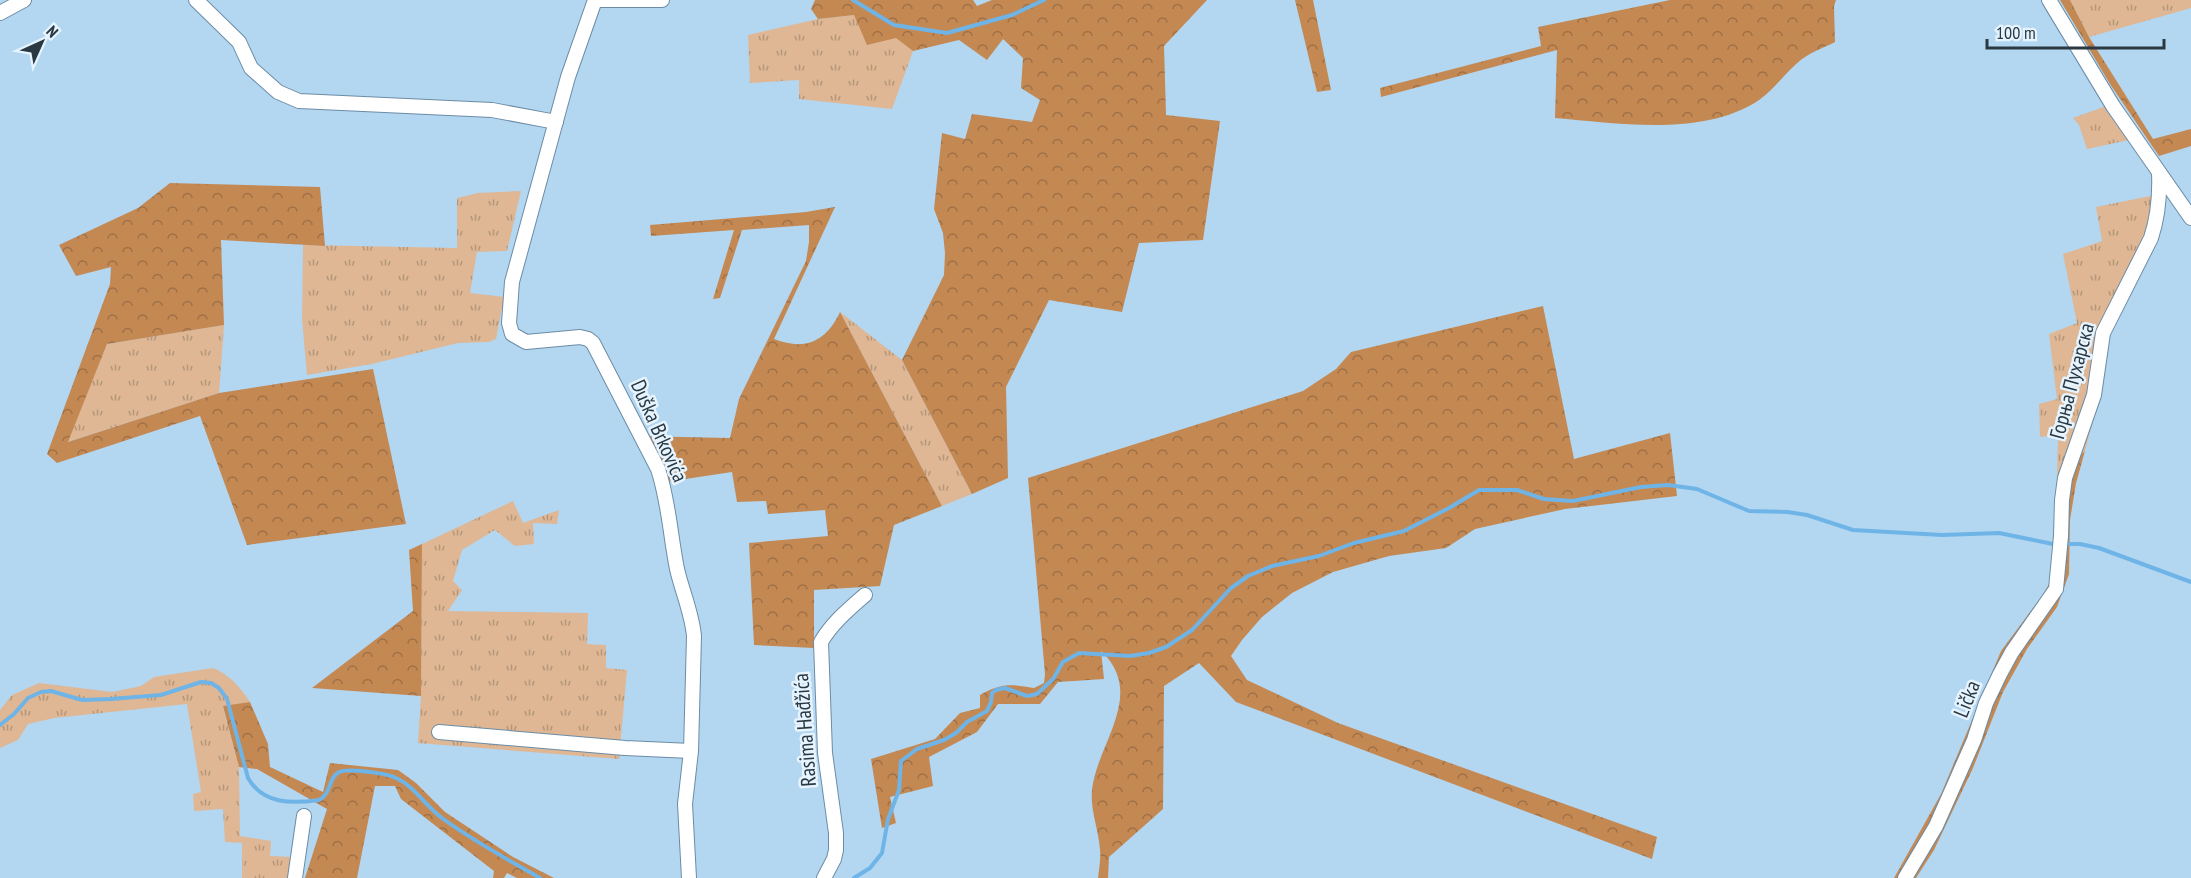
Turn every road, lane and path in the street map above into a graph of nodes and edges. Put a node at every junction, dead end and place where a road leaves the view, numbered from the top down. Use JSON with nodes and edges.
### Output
{"nodes":[{"id":1,"x":24,"y":0,"type":"edge"},
{"id":2,"x":196,"y":0,"type":"edge"},
{"id":3,"x":595,"y":0,"type":"edge"},
{"id":4,"x":662,"y":0,"type":"edge"},
{"id":5,"x":2049,"y":0,"type":"edge"},
{"id":6,"x":0,"y":13,"type":"edge"},
{"id":7,"x":556,"y":122,"type":"junction"},
{"id":8,"x":2159,"y":173,"type":"junction"},
{"id":9,"x":2191,"y":218,"type":"edge"},
{"id":10,"x":2061,"y":536,"type":"joint"},
{"id":11,"x":865,"y":594,"type":"dead end"},
{"id":12,"x":439,"y":732,"type":"dead end"},
{"id":13,"x":691,"y":751,"type":"junction"},
{"id":14,"x":304,"y":816,"type":"dead end"},
{"id":15,"x":295,"y":878,"type":"edge"},
{"id":16,"x":689,"y":878,"type":"edge"},
{"id":17,"x":824,"y":878,"type":"edge"},
{"id":18,"x":1905,"y":878,"type":"edge"}],
"edges":[{"from":1,"to":6,"type":"street"},
{"from":2,"to":7,"type":"street"},
{"from":3,"to":4,"type":"street"},
{"from":3,"to":7,"type":"street","name":"Duška Brkovića"},
{"from":5,"to":8,"type":"street"},
{"from":7,"to":13,"type":"street","name":"Duška Brkovića"},
{"from":8,"to":9,"type":"street"},
{"from":8,"to":10,"type":"street","name":"Горња Пухарска"},
{"from":10,"to":18,"type":"street","name":"Lička"},
{"from":11,"to":17,"type":"street","name":"Rasima Hađžića"},
{"from":12,"to":13,"type":"street"},
{"from":13,"to":16,"type":"street","name":"Duška Brkovića"},
{"from":14,"to":15,"type":"street"}]}
